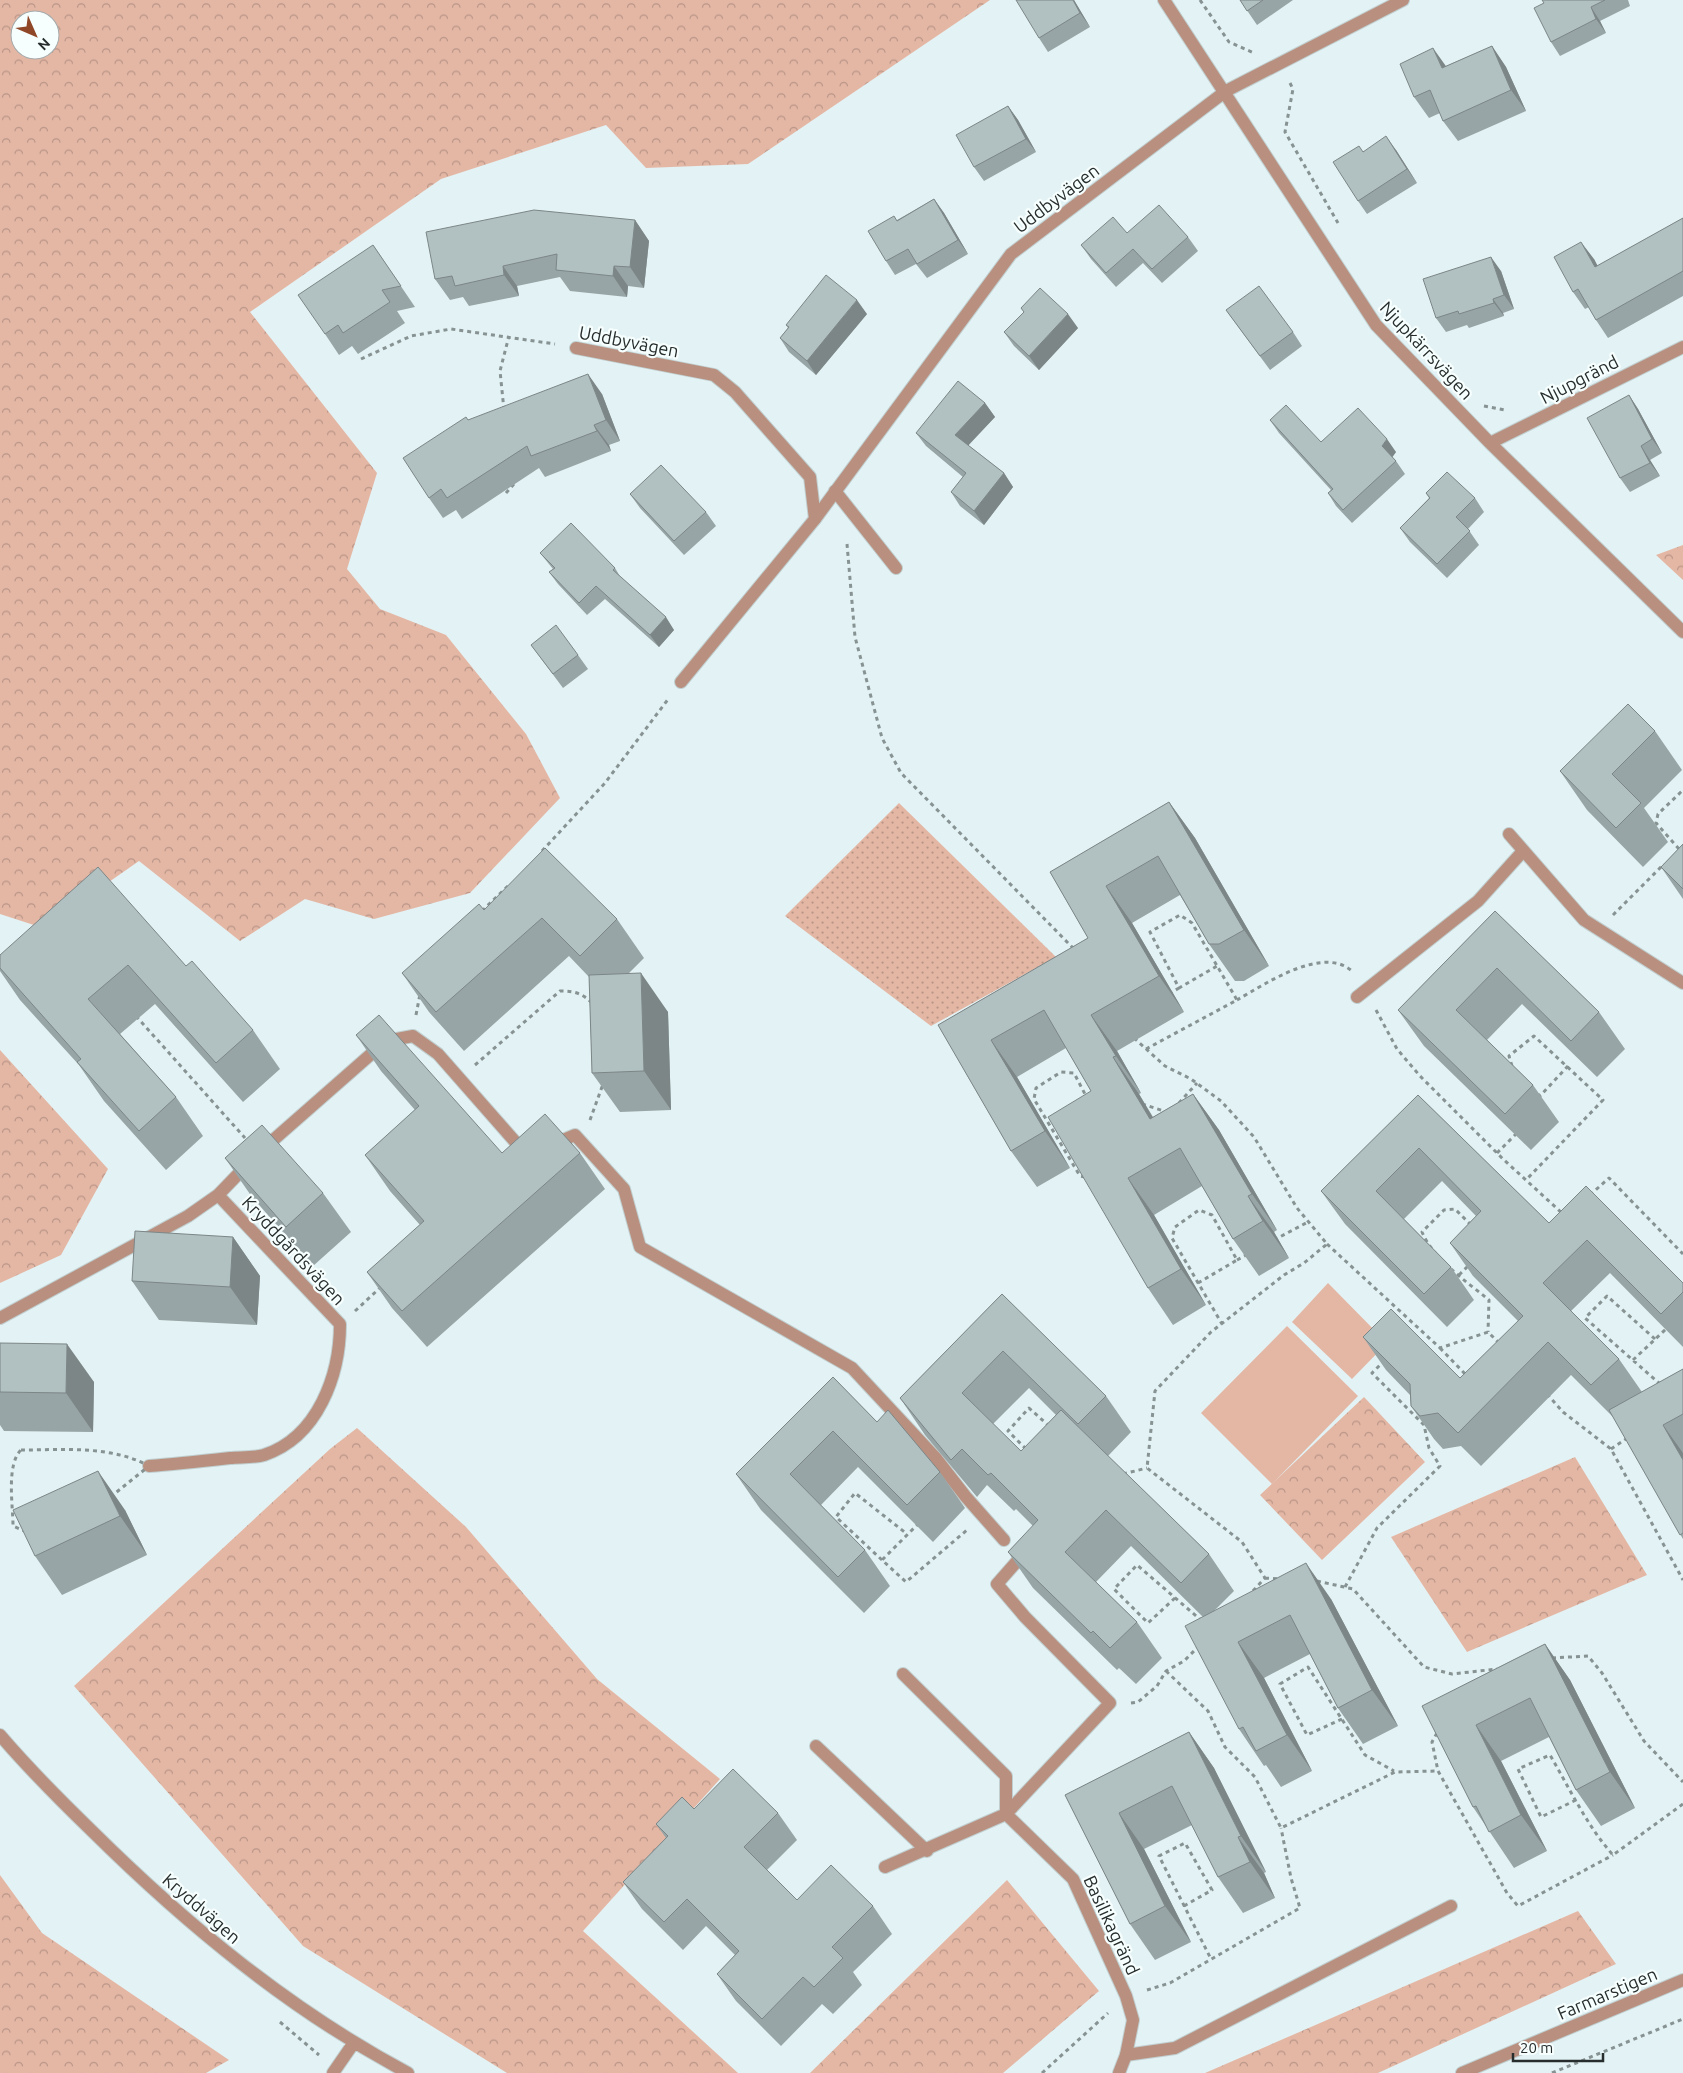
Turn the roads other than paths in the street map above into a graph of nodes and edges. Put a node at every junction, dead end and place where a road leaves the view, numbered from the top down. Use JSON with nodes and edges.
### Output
{"nodes":[{"id":1,"x":1164,"y":0,"type":"edge"},
{"id":2,"x":1402,"y":0,"type":"edge"},
{"id":3,"x":1226,"y":91,"type":"junction"},
{"id":4,"x":1683,"y":347,"type":"edge"},
{"id":5,"x":576,"y":348,"type":"road end"},
{"id":6,"x":1490,"y":443,"type":"junction"},
{"id":7,"x":835,"y":491,"type":"junction"},
{"id":8,"x":815,"y":519,"type":"junction"},
{"id":9,"x":896,"y":568,"type":"dead end"},
{"id":10,"x":1683,"y":632,"type":"edge"},
{"id":11,"x":681,"y":682,"type":"road end"},
{"id":12,"x":1509,"y":834,"type":"dead end"},
{"id":13,"x":1523,"y":851,"type":"junction"},
{"id":14,"x":1683,"y":983,"type":"edge"},
{"id":15,"x":1361,"y":993,"type":"road end"},
{"id":16,"x":218,"y":1195,"type":"junction"},
{"id":17,"x":0,"y":1318,"type":"edge"},
{"id":18,"x":150,"y":1466,"type":"road end"},
{"id":19,"x":1004,"y":1540,"type":"dead end"},
{"id":20,"x":1019,"y":1559,"type":"edge"},
{"id":21,"x":904,"y":1674,"type":"dead end"},
{"id":22,"x":0,"y":1736,"type":"edge"},
{"id":23,"x":816,"y":1746,"type":"dead end"},
{"id":24,"x":1006,"y":1814,"type":"junction"},
{"id":25,"x":927,"y":1850,"type":"junction"},
{"id":26,"x":885,"y":1867,"type":"dead end"},
{"id":27,"x":1451,"y":1906,"type":"dead end"},
{"id":28,"x":1683,"y":1980,"type":"edge"},
{"id":29,"x":354,"y":2044,"type":"junction"},
{"id":30,"x":1126,"y":2055,"type":"junction"},
{"id":31,"x":333,"y":2073,"type":"edge"},
{"id":32,"x":408,"y":2073,"type":"edge"},
{"id":33,"x":1119,"y":2073,"type":"edge"},
{"id":34,"x":1462,"y":2073,"type":"edge"}],
"edges":[{"from":1,"to":3,"type":"street","name":"Njupkärrsvägen"},
{"from":2,"to":3,"type":"street","name":"Uddbyvägen"},
{"from":3,"to":6,"type":"street","name":"Njupkärrsvägen"},
{"from":3,"to":7,"type":"street","name":"Uddbyvägen"},
{"from":4,"to":6,"type":"street","name":"Njupgränd"},
{"from":5,"to":8,"type":"street","name":"Uddbyvägen"},
{"from":6,"to":10,"type":"street","name":"Njupkärrsvägen"},
{"from":7,"to":8,"type":"street","name":"Uddbyvägen"},
{"from":7,"to":9,"type":"street"},
{"from":8,"to":11,"type":"street","name":"Uddbyvägen"},
{"from":12,"to":13,"type":"street"},
{"from":13,"to":14,"type":"street"},
{"from":13,"to":15,"type":"street"},
{"from":16,"to":17,"type":"street","name":"Kryddgårdsvägen"},
{"from":16,"to":18,"type":"street","name":"Kryddgårdsvägen"},
{"from":16,"to":19,"type":"street","name":"Kryddgårdsvägen"},
{"from":20,"to":24,"type":"street"},
{"from":21,"to":24,"type":"street"},
{"from":22,"to":29,"type":"street","name":"Kryddvägen"},
{"from":23,"to":25,"type":"street"},
{"from":24,"to":25,"type":"street"},
{"from":24,"to":30,"type":"street","name":"Basilikagränd"},
{"from":25,"to":26,"type":"street"},
{"from":27,"to":30,"type":"street"},
{"from":28,"to":34,"type":"street","name":"Farmarstigen"},
{"from":29,"to":31,"type":"street"},
{"from":29,"to":32,"type":"street","name":"Kryddvägen"},
{"from":30,"to":33,"type":"street","name":"Basilikagränd"}]}
